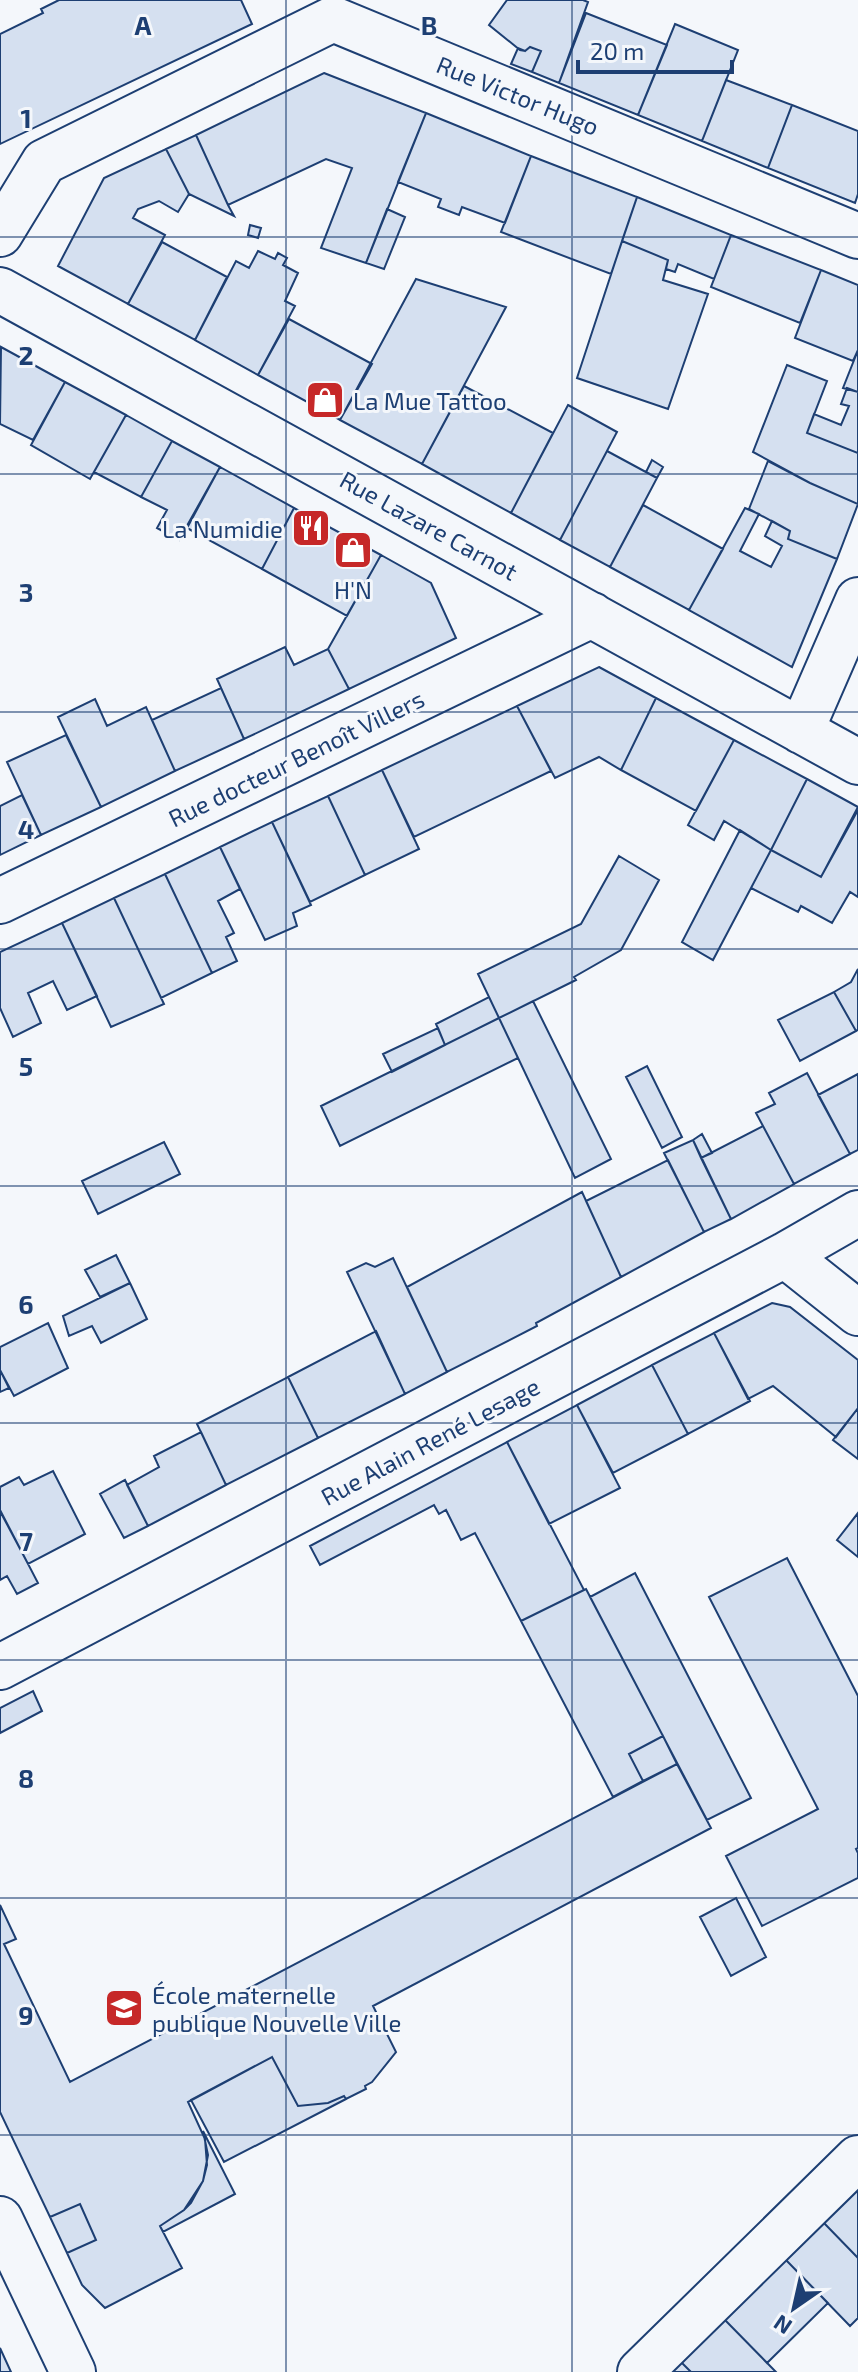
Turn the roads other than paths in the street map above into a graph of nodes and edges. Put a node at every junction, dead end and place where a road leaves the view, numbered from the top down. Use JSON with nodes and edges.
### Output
{"nodes":[{"id":1,"x":332,"y":9,"type":"edge"},
{"id":2,"x":0,"y":234,"type":"edge"},
{"id":3,"x":858,"y":236,"type":"edge"},
{"id":4,"x":0,"y":290,"type":"edge"},
{"id":5,"x":858,"y":600,"type":"edge"},
{"id":6,"x":592,"y":615,"type":"junction"},
{"id":7,"x":801,"y":731,"type":"junction"},
{"id":8,"x":858,"y":762,"type":"edge"},
{"id":9,"x":0,"y":901,"type":"edge"},
{"id":10,"x":858,"y":1213,"type":"edge"},
{"id":11,"x":785,"y":1255,"type":"junction"},
{"id":12,"x":858,"y":1313,"type":"edge"},
{"id":13,"x":0,"y":1667,"type":"edge"},
{"id":14,"x":858,"y":2158,"type":"edge"},
{"id":15,"x":0,"y":2219,"type":"edge"},
{"id":16,"x":73,"y":2372,"type":"edge"},
{"id":17,"x":640,"y":2372,"type":"edge"}],
"edges":[{"from":1,"to":2,"type":"street","name":"Rue Victor Hugo"},
{"from":1,"to":3,"type":"street","name":"Rue Victor Hugo"},
{"from":4,"to":6,"type":"street","name":"Rue Lazare Carnot"},
{"from":5,"to":7,"type":"street"},
{"from":6,"to":7,"type":"street","name":"Rue Lazare Carnot"},
{"from":6,"to":9,"type":"street","name":"Rue docteur Benoît Villers"},
{"from":7,"to":8,"type":"street","name":"Rue Lazare Carnot"},
{"from":10,"to":11,"type":"street","name":"Rue Alain René Lesage"},
{"from":11,"to":12,"type":"street"},
{"from":11,"to":13,"type":"street","name":"Rue Alain René Lesage"},
{"from":14,"to":17,"type":"street"},
{"from":15,"to":16,"type":"street"}]}
